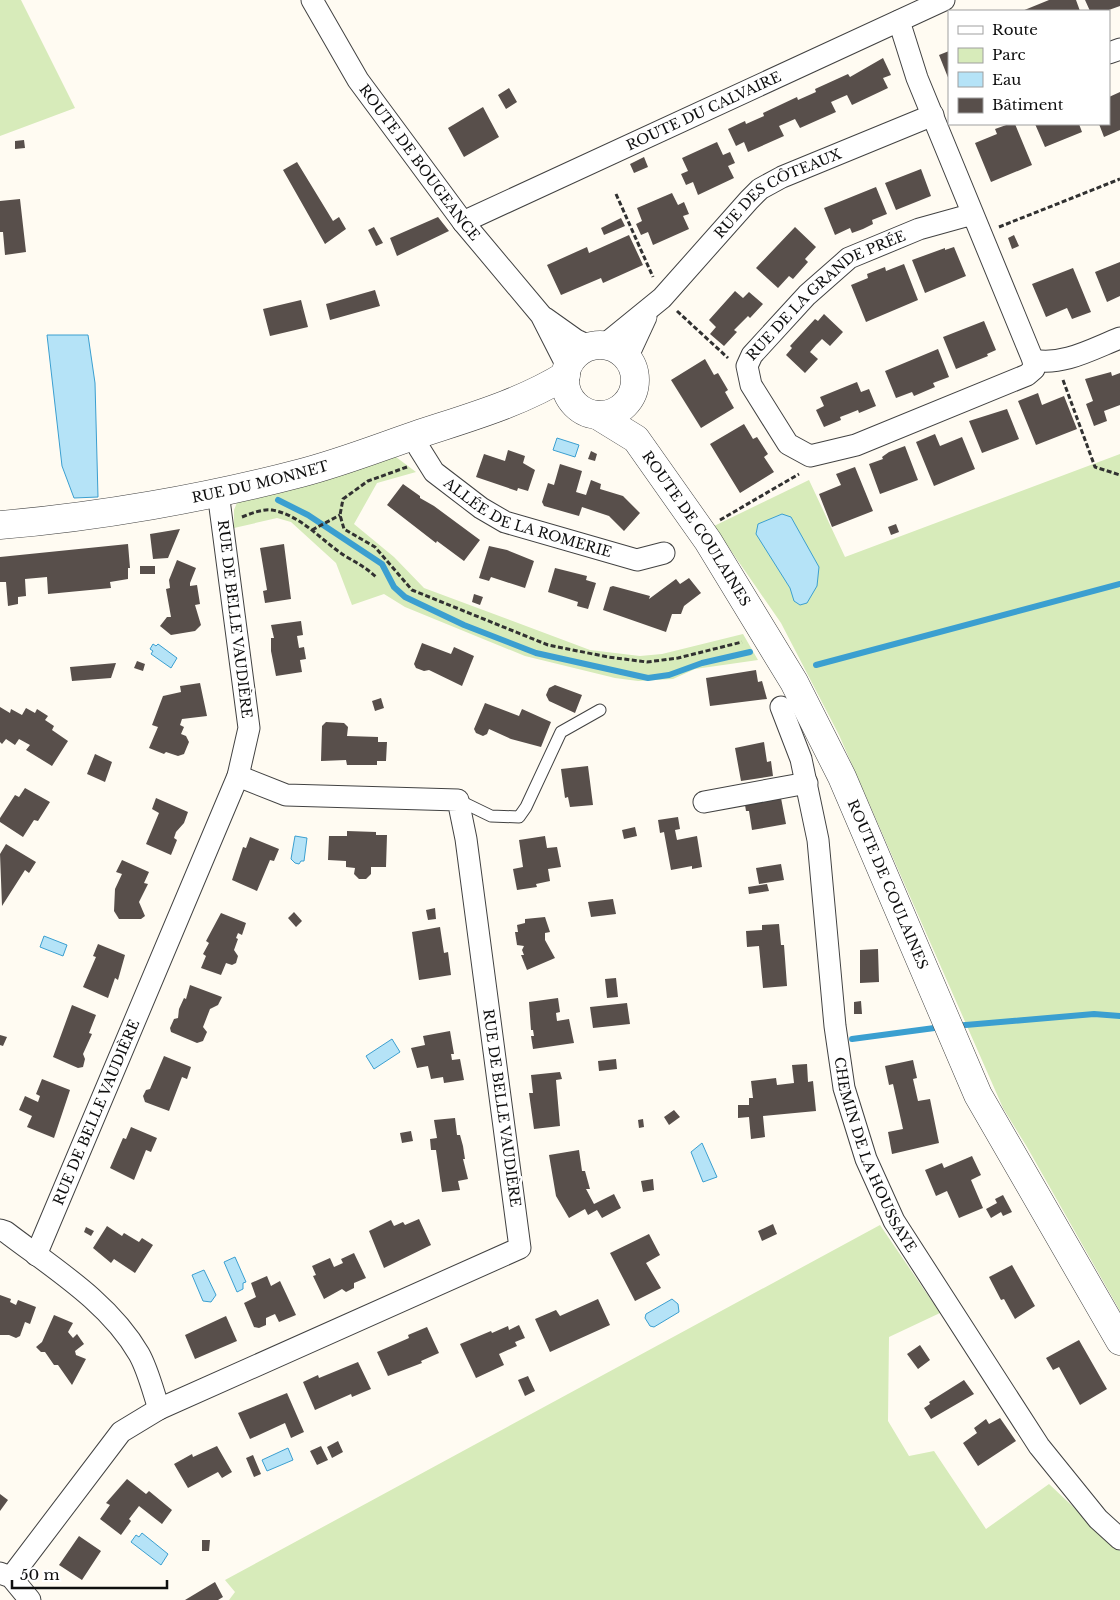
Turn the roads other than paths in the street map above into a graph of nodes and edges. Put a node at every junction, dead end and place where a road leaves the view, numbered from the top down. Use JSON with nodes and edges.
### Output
{"nodes":[{"id":1,"x":312,"y":0,"type":"edge"},
{"id":2,"x":944,"y":0,"type":"edge"},
{"id":3,"x":899,"y":21,"type":"junction"},
{"id":4,"x":939,"y":119,"type":"edge"},
{"id":5,"x":973,"y":214,"type":"junction"},
{"id":6,"x":463,"y":222,"type":"junction"},
{"id":7,"x":649,"y":310,"type":"junction"},
{"id":8,"x":541,"y":316,"type":"junction"},
{"id":9,"x":1120,"y":338,"type":"edge"},
{"id":10,"x":597,"y":346,"type":"junction"},
{"id":11,"x":627,"y":358,"type":"junction"},
{"id":12,"x":1033,"y":360,"type":"junction"},
{"id":13,"x":567,"y":372,"type":"junction"},
{"id":14,"x":630,"y":397,"type":"junction"},
{"id":15,"x":511,"y":404,"type":"junction"},
{"id":16,"x":587,"y":410,"type":"junction"},
{"id":17,"x":416,"y":435,"type":"junction"},
{"id":18,"x":636,"y":439,"type":"junction"},
{"id":19,"x":218,"y":492,"type":"junction"},
{"id":20,"x":0,"y":525,"type":"edge"},
{"id":21,"x":664,"y":553,"type":"dead end"},
{"id":22,"x":781,"y":707,"type":"dead end"},
{"id":23,"x":600,"y":710,"type":"dead end"},
{"id":24,"x":238,"y":776,"type":"junction"},
{"id":25,"x":806,"y":783,"type":"junction"},
{"id":26,"x":458,"y":800,"type":"junction"},
{"id":27,"x":704,"y":802,"type":"dead end"},
{"id":28,"x":0,"y":1230,"type":"edge"},
{"id":29,"x":36,"y":1255,"type":"junction"},
{"id":30,"x":1120,"y":1341,"type":"edge"},
{"id":31,"x":159,"y":1409,"type":"junction"},
{"id":32,"x":1120,"y":1539,"type":"edge"},
{"id":33,"x":6,"y":1575,"type":"edge"},
{"id":34,"x":30,"y":1600,"type":"edge"}],
"edges":[{"from":1,"to":6,"type":"street","name":"ROUTE DE BOUGEANCE"},
{"from":2,"to":3,"type":"street","name":"ROUTE DU CALVAIRE"},
{"from":3,"to":4,"type":"street"},
{"from":3,"to":6,"type":"street","name":"ROUTE DU CALVAIRE"},
{"from":4,"to":5,"type":"street"},
{"from":4,"to":7,"type":"street","name":"RUE DES CÔTEAUX"},
{"from":5,"to":12,"type":"street"},
{"from":5,"to":12,"type":"street","name":"RUE DE LA GRANDE PRÉE"},
{"from":6,"to":8,"type":"street","name":"ROUTE DE BOUGEANCE"},
{"from":7,"to":10,"type":"street","name":"RUE DES CÔTEAUX"},
{"from":7,"to":11,"type":"street","name":"RUE DES CÔTEAUX"},
{"from":8,"to":10,"type":"street","name":"ROUTE DE BOUGEANCE"},
{"from":8,"to":13,"type":"street","name":"ROUTE DE BOUGEANCE"},
{"from":9,"to":12,"type":"street"},
{"from":10,"to":11,"type":"street"},
{"from":10,"to":13,"type":"street"},
{"from":11,"to":14,"type":"street"},
{"from":13,"to":15,"type":"street","name":"RUE DU MONNET"},
{"from":13,"to":16,"type":"street"},
{"from":14,"to":16,"type":"street"},
{"from":14,"to":18,"type":"street","name":"ROUTE DE COULAINES"},
{"from":15,"to":16,"type":"street","name":"RUE DU MONNET"},
{"from":15,"to":17,"type":"street","name":"RUE DU MONNET"},
{"from":16,"to":18,"type":"street","name":"ROUTE DE COULAINES"},
{"from":17,"to":19,"type":"street","name":"RUE DU MONNET"},
{"from":17,"to":21,"type":"street","name":"ALLÉE DE LA ROMERIE"},
{"from":18,"to":30,"type":"street","name":"ROUTE DE COULAINES"},
{"from":19,"to":20,"type":"street","name":"RUE DU MONNET"},
{"from":19,"to":24,"type":"street","name":"RUE DE BELLE VAUDIÈRE"},
{"from":22,"to":25,"type":"street","name":"CHEMIN DE LA HOUSSAYE"},
{"from":23,"to":26,"type":"lane"},
{"from":24,"to":26,"type":"street"},
{"from":24,"to":29,"type":"street","name":"RUE DE BELLE VAUDIÈRE"},
{"from":25,"to":27,"type":"street"},
{"from":25,"to":32,"type":"street","name":"CHEMIN DE LA HOUSSAYE"},
{"from":26,"to":31,"type":"street","name":"RUE DE BELLE VAUDIÈRE"},
{"from":28,"to":29,"type":"street"},
{"from":29,"to":31,"type":"street"},
{"from":31,"to":33,"type":"street","name":"RUE DE BELLE VAUDIÈRE"},
{"from":33,"to":34,"type":"street"}]}
